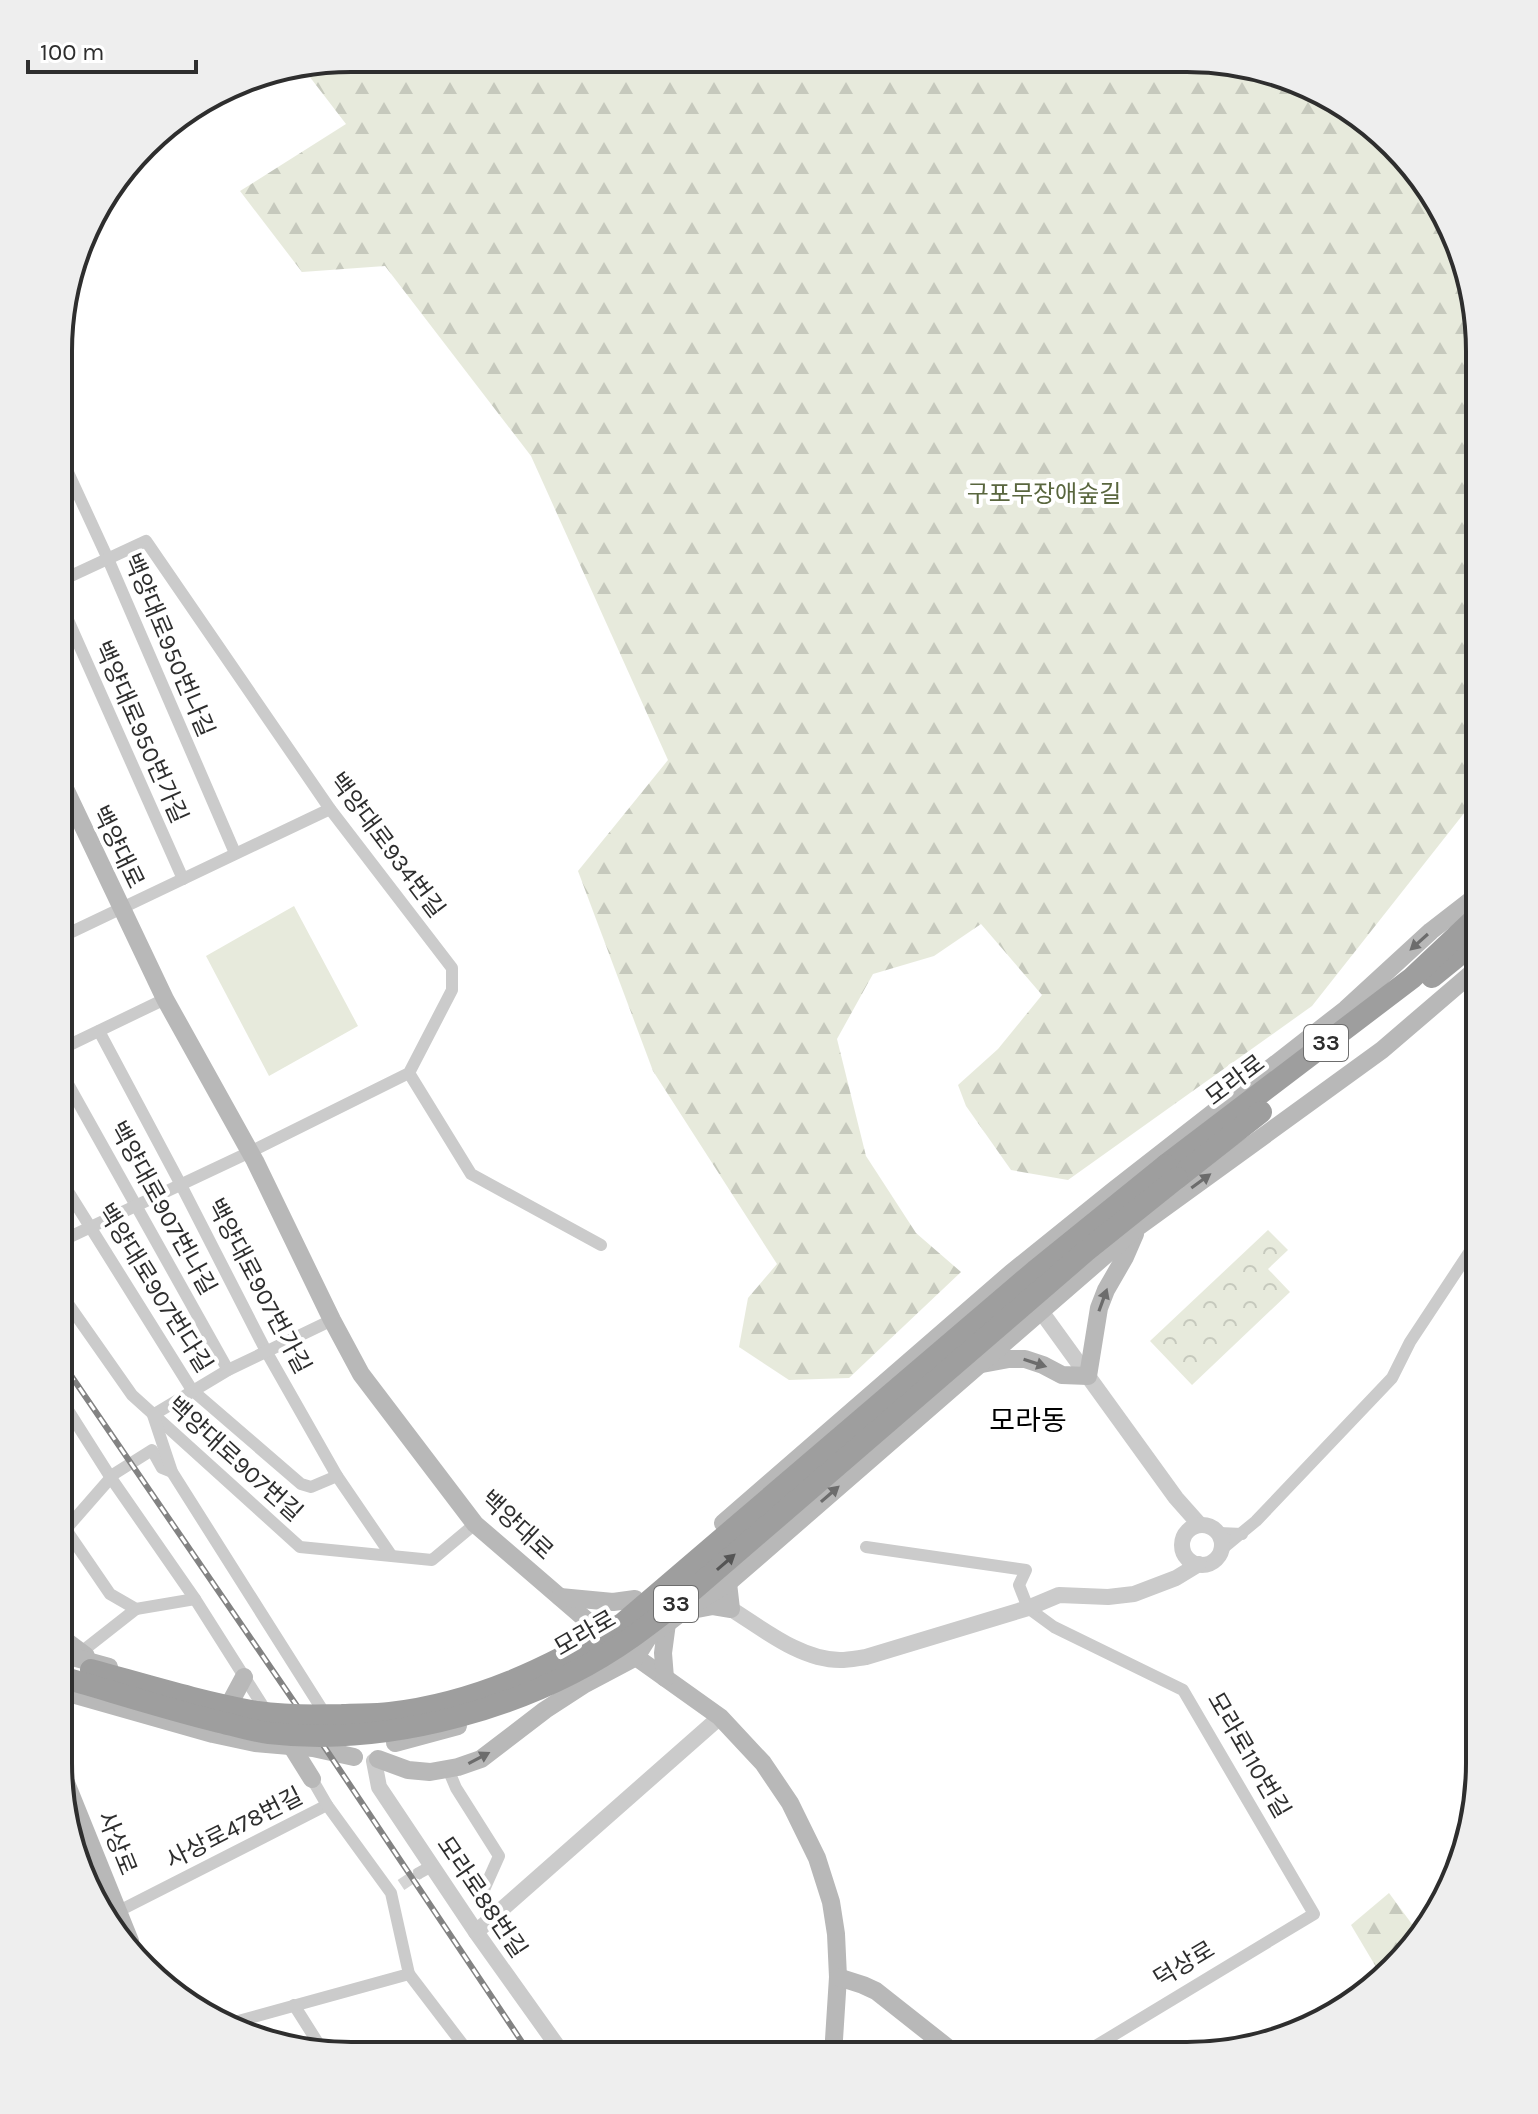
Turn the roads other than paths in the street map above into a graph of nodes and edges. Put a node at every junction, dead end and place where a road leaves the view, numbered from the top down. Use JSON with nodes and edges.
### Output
{"nodes":[{"id":1,"x":72,"y":481,"type":"edge"},
{"id":2,"x":108,"y":559,"type":"junction"},
{"id":3,"x":72,"y":576,"type":"edge"},
{"id":4,"x":72,"y":629,"type":"edge"},
{"id":5,"x":330,"y":809,"type":"junction"},
{"id":6,"x":72,"y":820,"type":"edge"},
{"id":7,"x":235,"y":853,"type":"junction"},
{"id":8,"x":183,"y":879,"type":"junction"},
{"id":9,"x":1466,"y":904,"type":"edge"},
{"id":10,"x":121,"y":909,"type":"junction"},
{"id":11,"x":1466,"y":928,"type":"edge"},
{"id":12,"x":72,"y":932,"type":"edge"},
{"id":13,"x":1466,"y":949,"type":"edge"},
{"id":14,"x":1466,"y":978,"type":"edge"},
{"id":15,"x":165,"y":999,"type":"junction"},
{"id":16,"x":99,"y":1031,"type":"junction"},
{"id":17,"x":72,"y":1044,"type":"edge"},
{"id":18,"x":409,"y":1073,"type":"junction"},
{"id":19,"x":72,"y":1091,"type":"edge"},
{"id":20,"x":250,"y":1152,"type":"junction"},
{"id":21,"x":1172,"y":1172,"type":"junction"},
{"id":22,"x":181,"y":1185,"type":"junction"},
{"id":23,"x":72,"y":1198,"type":"edge"},
{"id":24,"x":136,"y":1206,"type":"junction"},
{"id":25,"x":90,"y":1227,"type":"junction"},
{"id":26,"x":1138,"y":1227,"type":"junction"},
{"id":27,"x":72,"y":1236,"type":"edge"},
{"id":28,"x":601,"y":1245,"type":"dead end"},
{"id":29,"x":1465,"y":1258,"type":"edge"},
{"id":30,"x":1011,"y":1273,"type":"junction"},
{"id":31,"x":72,"y":1310,"type":"edge"},
{"id":32,"x":1042,"y":1311,"type":"junction"},
{"id":33,"x":332,"y":1320,"type":"junction"},
{"id":34,"x":266,"y":1351,"type":"junction"},
{"id":35,"x":981,"y":1364,"type":"junction"},
{"id":36,"x":228,"y":1370,"type":"junction"},
{"id":37,"x":1088,"y":1376,"type":"junction"},
{"id":38,"x":192,"y":1390,"type":"junction"},
{"id":39,"x":153,"y":1415,"type":"junction"},
{"id":40,"x":72,"y":1416,"type":"edge"},
{"id":41,"x":172,"y":1472,"type":"junction"},
{"id":42,"x":337,"y":1476,"type":"junction"},
{"id":43,"x":111,"y":1478,"type":"junction"},
{"id":44,"x":72,"y":1516,"type":"edge"},
{"id":45,"x":729,"y":1518,"type":"junction"},
{"id":46,"x":475,"y":1524,"type":"junction"},
{"id":47,"x":1193,"y":1529,"type":"junction"},
{"id":48,"x":72,"y":1542,"type":"edge"},
{"id":49,"x":1220,"y":1542,"type":"junction"},
{"id":50,"x":771,"y":1545,"type":"junction"},
{"id":51,"x":866,"y":1547,"type":"dead end"},
{"id":52,"x":1185,"y":1554,"type":"junction"},
{"id":53,"x":391,"y":1555,"type":"junction"},
{"id":54,"x":1199,"y":1564,"type":"junction"},
{"id":55,"x":728,"y":1583,"type":"junction"},
{"id":56,"x":1134,"y":1594,"type":"junction"},
{"id":57,"x":560,"y":1597,"type":"junction"},
{"id":58,"x":195,"y":1599,"type":"junction"},
{"id":59,"x":635,"y":1599,"type":"junction"},
{"id":60,"x":1028,"y":1608,"type":"junction"},
{"id":61,"x":136,"y":1609,"type":"junction"},
{"id":62,"x":731,"y":1609,"type":"junction"},
{"id":63,"x":675,"y":1618,"type":"junction"},
{"id":64,"x":598,"y":1630,"type":"junction"},
{"id":65,"x":72,"y":1646,"type":"edge"},
{"id":66,"x":80,"y":1653,"type":"junction"},
{"id":67,"x":630,"y":1653,"type":"junction"},
{"id":68,"x":72,"y":1657,"type":"edge"},
{"id":69,"x":98,"y":1664,"type":"junction"},
{"id":70,"x":72,"y":1665,"type":"edge"},
{"id":71,"x":244,"y":1677,"type":"junction"},
{"id":72,"x":665,"y":1678,"type":"junction"},
{"id":73,"x":72,"y":1680,"type":"edge"},
{"id":74,"x":72,"y":1694,"type":"edge"},
{"id":75,"x":230,"y":1703,"type":"junction"},
{"id":76,"x":384,"y":1709,"type":"junction"},
{"id":77,"x":266,"y":1711,"type":"junction"},
{"id":78,"x":325,"y":1714,"type":"junction"},
{"id":79,"x":345,"y":1717,"type":"junction"},
{"id":80,"x":720,"y":1717,"type":"junction"},
{"id":81,"x":395,"y":1743,"type":"junction"},
{"id":82,"x":292,"y":1747,"type":"junction"},
{"id":83,"x":319,"y":1749,"type":"junction"},
{"id":84,"x":354,"y":1757,"type":"junction"},
{"id":85,"x":376,"y":1760,"type":"junction"},
{"id":86,"x":448,"y":1769,"type":"junction"},
{"id":87,"x":312,"y":1779,"type":"junction"},
{"id":88,"x":327,"y":1805,"type":"junction"},
{"id":89,"x":83,"y":1840,"type":"edge"},
{"id":90,"x":107,"y":1897,"type":"edge"},
{"id":91,"x":116,"y":1913,"type":"edge"},
{"id":92,"x":1314,"y":1914,"type":"joint"},
{"id":93,"x":494,"y":1916,"type":"junction"},
{"id":94,"x":476,"y":1932,"type":"junction"},
{"id":95,"x":409,"y":1974,"type":"junction"},
{"id":96,"x":838,"y":1977,"type":"junction"},
{"id":97,"x":294,"y":2005,"type":"junction"},
{"id":98,"x":242,"y":2020,"type":"edge"},
{"id":99,"x":316,"y":2040,"type":"edge"},
{"id":100,"x":461,"y":2042,"type":"edge"},
{"id":101,"x":554,"y":2042,"type":"edge"},
{"id":102,"x":834,"y":2042,"type":"edge"},
{"id":103,"x":941,"y":2042,"type":"edge"},
{"id":104,"x":1102,"y":2042,"type":"edge"}],
"edges":[{"from":1,"to":2,"type":"street","name":"백양대로950번나길"},
{"from":2,"to":3,"type":"street"},
{"from":2,"to":5,"type":"street","name":"백양대로934번길"},
{"from":2,"to":7,"type":"street","name":"백양대로950번나길"},
{"from":4,"to":8,"type":"street","name":"백양대로950번가길"},
{"from":5,"to":7,"type":"street"},
{"from":5,"to":18,"type":"street","name":"백양대로934번길"},
{"from":6,"to":10,"type":"main road","name":"백양대로"},
{"from":7,"to":8,"type":"street"},
{"from":8,"to":10,"type":"street"},
{"from":9,"to":30,"type":"main road","name":"모라로","one_way":true},
{"from":10,"to":12,"type":"street","name":"백양대로"},
{"from":10,"to":15,"type":"main road","name":"백양대로"},
{"from":11,"to":21,"type":"highway","name":"모라로","number":"33"},
{"from":13,"to":21,"type":"highway","name":"모라로","number":"33"},
{"from":26,"to":14,"type":"main road","name":"모라로","one_way":true},
{"from":15,"to":16,"type":"street"},
{"from":15,"to":20,"type":"main road","name":"백양대로"},
{"from":16,"to":17,"type":"street"},
{"from":16,"to":22,"type":"street","name":"백양대로907번가길"},
{"from":18,"to":20,"type":"street"},
{"from":18,"to":28,"type":"street"},
{"from":19,"to":24,"type":"street","name":"백양대로907번나길"},
{"from":20,"to":22,"type":"street"},
{"from":20,"to":33,"type":"main road","name":"백양대로"},
{"from":21,"to":70,"type":"highway","name":"모라로","number":"33","bridge":true},
{"from":73,"to":21,"type":"highway","name":"모라로","number":"33","one_way":true,"bridge":true},
{"from":22,"to":24,"type":"street"},
{"from":22,"to":34,"type":"street","name":"백양대로907번가길"},
{"from":23,"to":25,"type":"street","name":"백양대로907번다길"},
{"from":24,"to":25,"type":"street"},
{"from":24,"to":36,"type":"street","name":"백양대로907번나길"},
{"from":25,"to":27,"type":"street"},
{"from":25,"to":38,"type":"street","name":"백양대로907번다길"},
{"from":26,"to":32,"type":"main road","name":"모라로"},
{"from":37,"to":26,"type":"main road","one_way":true},
{"from":29,"to":49,"type":"street"},
{"from":30,"to":32,"type":"street"},
{"from":30,"to":45,"type":"main road","name":"모라로"},
{"from":31,"to":39,"type":"street","name":"백양대로907번길"},
{"from":32,"to":35,"type":"main road","name":"모라로"},
{"from":32,"to":37,"type":"street"},
{"from":33,"to":34,"type":"street"},
{"from":33,"to":46,"type":"main road","name":"백양대로"},
{"from":34,"to":36,"type":"street"},
{"from":34,"to":42,"type":"street","name":"백양대로907번가길"},
{"from":35,"to":37,"type":"main road","one_way":true},
{"from":50,"to":35,"type":"main road","name":"모라로","one_way":true},
{"from":36,"to":38,"type":"street"},
{"from":37,"to":47,"type":"street"},
{"from":38,"to":39,"type":"street"},
{"from":38,"to":42,"type":"street","name":"백양대로907번다길"},
{"from":39,"to":41,"type":"street"},
{"from":39,"to":53,"type":"street","name":"백양대로907번길"},
{"from":40,"to":43,"type":"street"},
{"from":41,"to":43,"type":"street"},
{"from":41,"to":78,"type":"street"},
{"from":42,"to":53,"type":"street","name":"백양대로907번가길"},
{"from":43,"to":44,"type":"street"},
{"from":43,"to":58,"type":"street"},
{"from":45,"to":50,"type":"main road"},
{"from":45,"to":59,"type":"main road","name":"모라로"},
{"from":46,"to":53,"type":"street","name":"백양대로907번길"},
{"from":46,"to":57,"type":"main road","name":"백양대로"},
{"from":47,"to":49,"type":"street"},
{"from":47,"to":52,"type":"street"},
{"from":48,"to":61,"type":"street"},
{"from":49,"to":54,"type":"street"},
{"from":50,"to":55,"type":"main road","name":"모라로"},
{"from":51,"to":60,"type":"street"},
{"from":52,"to":54,"type":"street"},
{"from":52,"to":56,"type":"street"},
{"from":54,"to":56,"type":"street"},
{"from":55,"to":62,"type":"main road"},
{"from":55,"to":63,"type":"main road","name":"모라로"},
{"from":56,"to":60,"type":"street"},
{"from":57,"to":59,"type":"main road"},
{"from":57,"to":64,"type":"main road","name":"백양대로"},
{"from":58,"to":61,"type":"street"},
{"from":58,"to":71,"type":"street"},
{"from":59,"to":64,"type":"main road","name":"모라로"},
{"from":60,"to":62,"type":"street"},
{"from":60,"to":92,"type":"street","name":"모라로110번길"},
{"from":61,"to":66,"type":"street"},
{"from":62,"to":63,"type":"main road"},
{"from":63,"to":67,"type":"main road","name":"모라로"},
{"from":63,"to":72,"type":"main road"},
{"from":64,"to":67,"type":"main road","name":"백양대로"},
{"from":64,"to":76,"type":"main road","name":"모라로"},
{"from":65,"to":66,"type":"main road"},
{"from":66,"to":69,"type":"main road"},
{"from":67,"to":72,"type":"main road","name":"백양대로"},
{"from":67,"to":81,"type":"main road","name":"모라로"},
{"from":86,"to":67,"type":"main road","name":"모라로","one_way":true},
{"from":68,"to":69,"type":"main road"},
{"from":69,"to":75,"type":"main road"},
{"from":71,"to":75,"type":"main road"},
{"from":71,"to":77,"type":"street"},
{"from":72,"to":80,"type":"main road","name":"백양대로"},
{"from":74,"to":82,"type":"main road"},
{"from":75,"to":77,"type":"main road"},
{"from":76,"to":79,"type":"main road"},
{"from":76,"to":81,"type":"main road"},
{"from":77,"to":78,"type":"main road"},
{"from":78,"to":79,"type":"main road"},
{"from":79,"to":84,"type":"main road"},
{"from":80,"to":93,"type":"street"},
{"from":80,"to":96,"type":"main road","name":"백양대로"},
{"from":81,"to":85,"type":"main road"},
{"from":82,"to":83,"type":"main road"},
{"from":82,"to":87,"type":"main road"},
{"from":83,"to":84,"type":"main road"},
{"from":83,"to":87,"type":"main road"},
{"from":84,"to":85,"type":"main road"},
{"from":85,"to":86,"type":"main road","name":"모라로"},
{"from":85,"to":94,"type":"street","name":"모라로88번길"},
{"from":86,"to":93,"type":"street"},
{"from":87,"to":88,"type":"street"},
{"from":88,"to":91,"type":"street","name":"사상로478번길"},
{"from":88,"to":95,"type":"street"},
{"from":89,"to":90,"type":"main road","name":"사상로"},
{"from":92,"to":104,"type":"street","name":"덕상로"},
{"from":93,"to":94,"type":"street"},
{"from":94,"to":101,"type":"street","name":"모라로88번길"},
{"from":95,"to":97,"type":"street"},
{"from":95,"to":100,"type":"street"},
{"from":96,"to":102,"type":"main road","name":"백양대로"},
{"from":96,"to":103,"type":"main road"},
{"from":97,"to":98,"type":"street"},
{"from":97,"to":99,"type":"street"}]}
